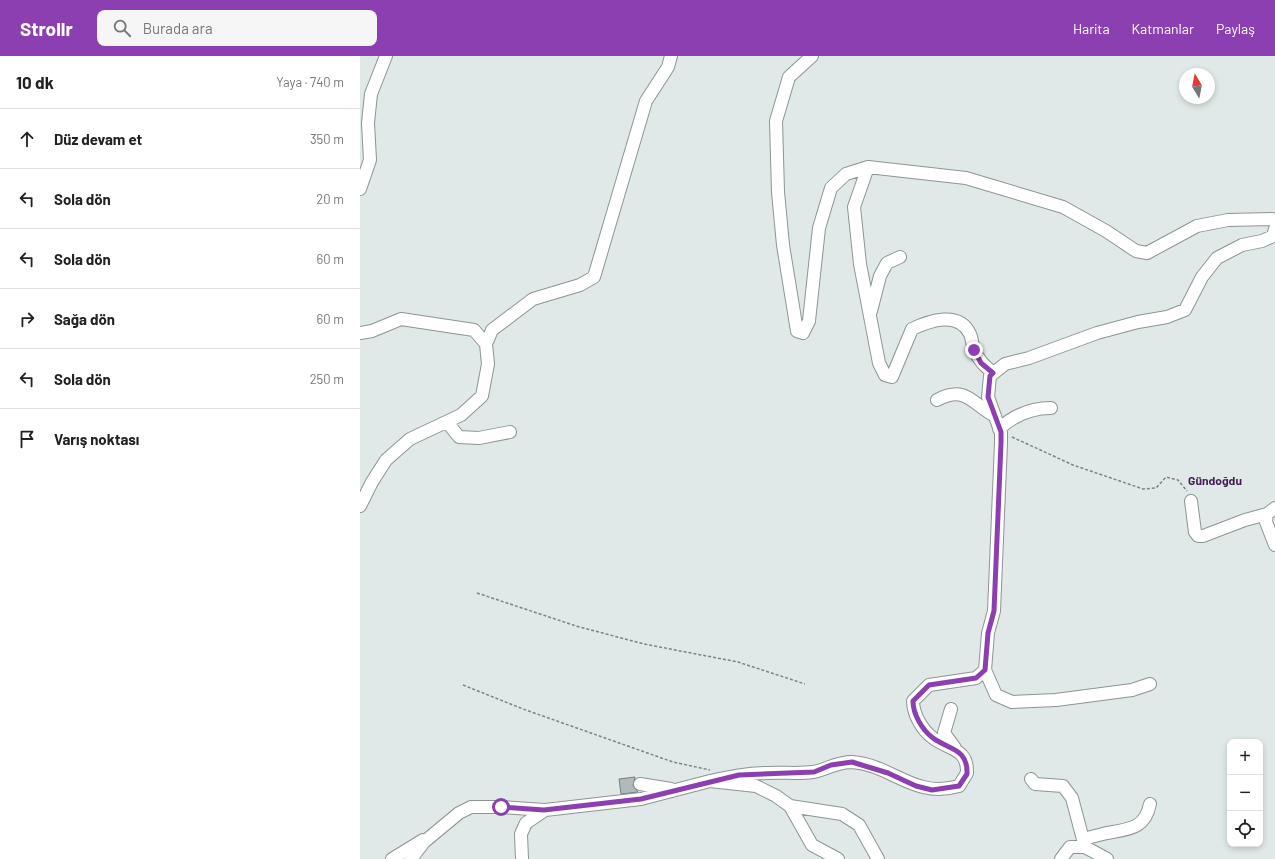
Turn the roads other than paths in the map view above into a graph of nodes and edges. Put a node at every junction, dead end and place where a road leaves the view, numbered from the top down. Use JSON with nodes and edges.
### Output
{"nodes":[{"id":1,"x":386,"y":56,"type":"edge"},
{"id":2,"x":671,"y":56,"type":"edge"},
{"id":3,"x":812,"y":56,"type":"edge"},
{"id":4,"x":868,"y":167,"type":"junction"},
{"id":5,"x":360,"y":189,"type":"edge"},
{"id":6,"x":1275,"y":222,"type":"edge"},
{"id":7,"x":1275,"y":229,"type":"edge"},
{"id":8,"x":900,"y":256,"type":"dead end"},
{"id":9,"x":870,"y":316,"type":"junction"},
{"id":10,"x":360,"y":333,"type":"edge"},
{"id":11,"x":486,"y":344,"type":"junction"},
{"id":12,"x":993,"y":373,"type":"junction"},
{"id":13,"x":937,"y":400,"type":"dead end"},
{"id":14,"x":1051,"y":408,"type":"dead end"},
{"id":15,"x":995,"y":416,"type":"junction"},
{"id":16,"x":447,"y":422,"type":"junction"},
{"id":17,"x":1000,"y":431,"type":"junction"},
{"id":18,"x":510,"y":432,"type":"dead end"},
{"id":19,"x":1191,"y":501,"type":"road end"},
{"id":20,"x":360,"y":506,"type":"edge"},
{"id":21,"x":1271,"y":511,"type":"edge"},
{"id":22,"x":1275,"y":545,"type":"edge"},
{"id":23,"x":985,"y":670,"type":"junction"},
{"id":24,"x":1150,"y":684,"type":"dead end"},
{"id":25,"x":951,"y":709,"type":"dead end"},
{"id":26,"x":957,"y":751,"type":"junction"},
{"id":27,"x":712,"y":776,"type":"junction"},
{"id":28,"x":1031,"y":779,"type":"dead end"},
{"id":29,"x":640,"y":784,"type":"dead end"},
{"id":30,"x":676,"y":790,"type":"junction"},
{"id":31,"x":1150,"y":804,"type":"dead end"},
{"id":32,"x":790,"y":806,"type":"junction"},
{"id":33,"x":544,"y":810,"type":"junction"},
{"id":34,"x":433,"y":834,"type":"junction"},
{"id":35,"x":1084,"y":843,"type":"junction"},
{"id":36,"x":392,"y":859,"type":"edge"},
{"id":37,"x":411,"y":859,"type":"edge"},
{"id":38,"x":522,"y":859,"type":"edge"},
{"id":39,"x":838,"y":859,"type":"edge"},
{"id":40,"x":878,"y":859,"type":"edge"},
{"id":41,"x":1061,"y":859,"type":"edge"},
{"id":42,"x":1107,"y":859,"type":"edge"}],
"edges":[{"from":1,"to":5,"type":"street"},
{"from":2,"to":11,"type":"street"},
{"from":3,"to":4,"type":"street"},
{"from":4,"to":6,"type":"street"},
{"from":4,"to":9,"type":"street"},
{"from":7,"to":12,"type":"street"},
{"from":8,"to":9,"type":"street"},
{"from":9,"to":12,"type":"street"},
{"from":10,"to":11,"type":"street"},
{"from":11,"to":16,"type":"street"},
{"from":12,"to":15,"type":"street"},
{"from":13,"to":15,"type":"street"},
{"from":14,"to":17,"type":"street"},
{"from":15,"to":17,"type":"street"},
{"from":16,"to":18,"type":"street"},
{"from":16,"to":20,"type":"street"},
{"from":17,"to":23,"type":"street"},
{"from":19,"to":21,"type":"street"},
{"from":21,"to":22,"type":"street"},
{"from":23,"to":24,"type":"street"},
{"from":23,"to":26,"type":"street"},
{"from":25,"to":26,"type":"street"},
{"from":26,"to":27,"type":"street"},
{"from":27,"to":30,"type":"street"},
{"from":27,"to":32,"type":"street"},
{"from":28,"to":35,"type":"street"},
{"from":29,"to":30,"type":"street"},
{"from":30,"to":33,"type":"street"},
{"from":31,"to":35,"type":"street"},
{"from":32,"to":39,"type":"street"},
{"from":32,"to":40,"type":"street"},
{"from":33,"to":34,"type":"street"},
{"from":33,"to":38,"type":"street"},
{"from":34,"to":36,"type":"street"},
{"from":34,"to":37,"type":"street"},
{"from":35,"to":41,"type":"street"},
{"from":35,"to":42,"type":"street"}]}
